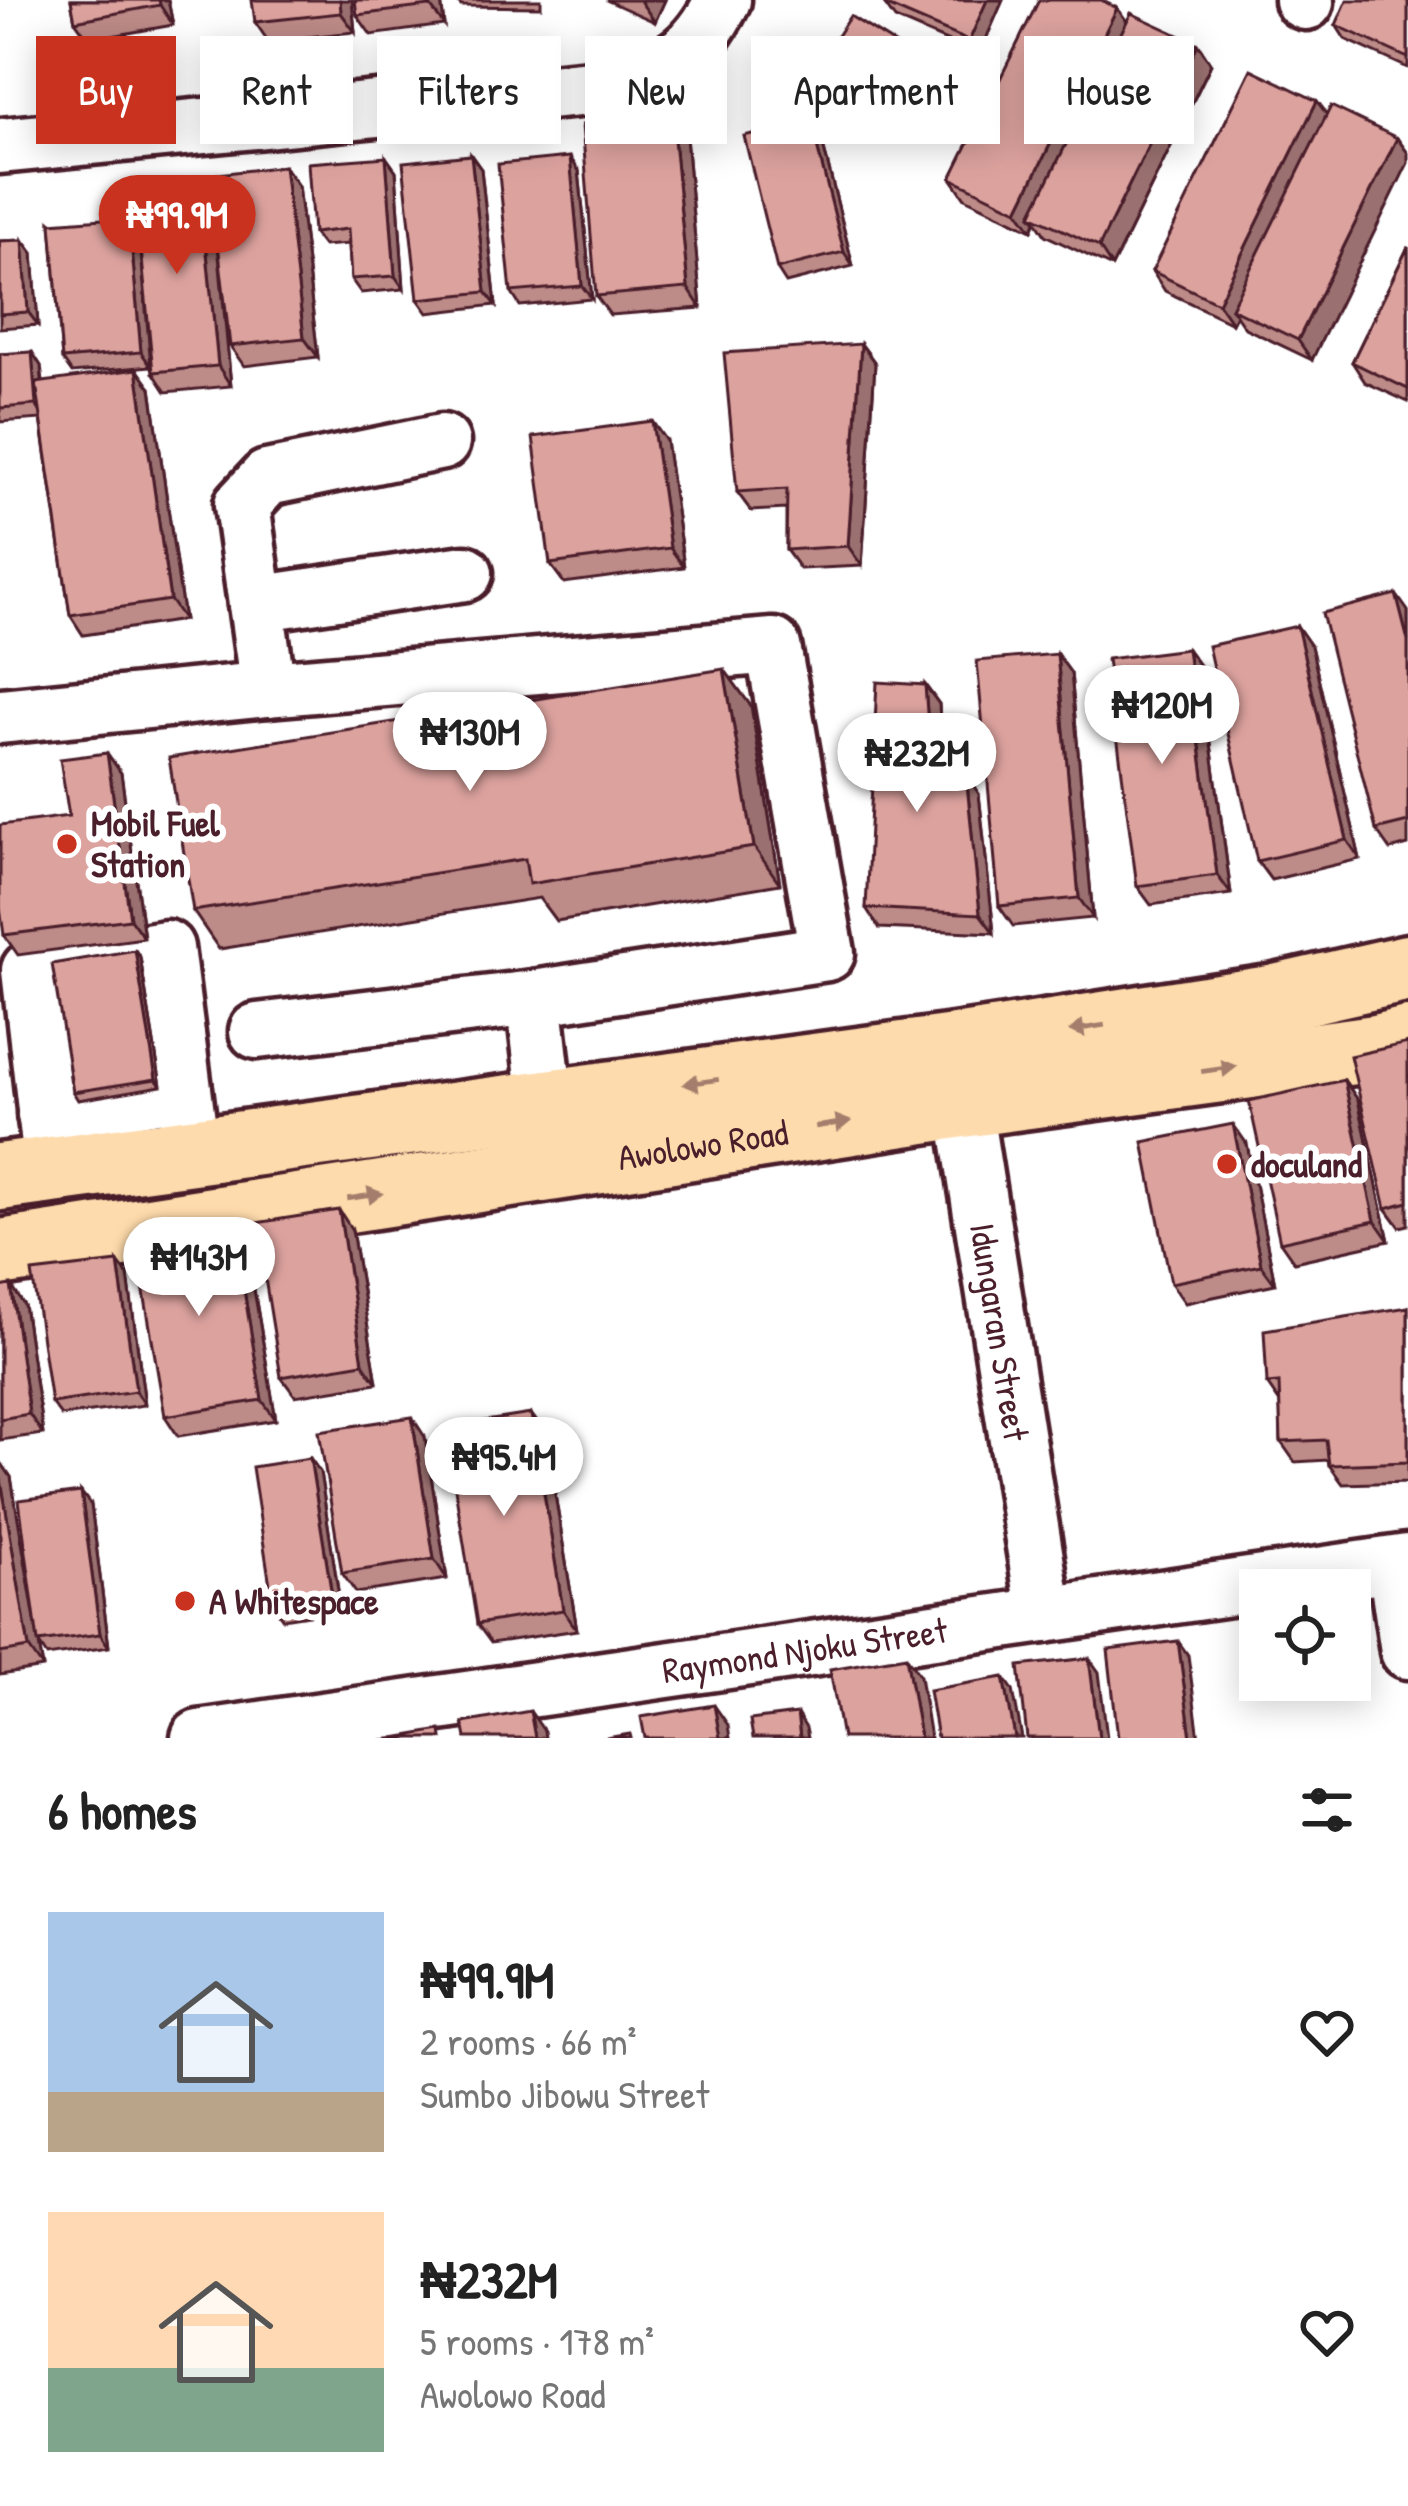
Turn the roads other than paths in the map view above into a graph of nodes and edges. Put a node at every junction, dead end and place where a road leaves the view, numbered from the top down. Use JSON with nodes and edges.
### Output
{"nodes":[{"id":1,"x":723,"y":0,"type":"edge"},
{"id":2,"x":0,"y":146,"type":"edge"},
{"id":3,"x":442,"y":442,"type":"dead end"},
{"id":4,"x":465,"y":573,"type":"dead end"},
{"id":5,"x":256,"y":604,"type":"junction"},
{"id":6,"x":268,"y":688,"type":"junction"},
{"id":7,"x":0,"y":716,"type":"edge"},
{"id":8,"x":1408,"y":968,"type":"edge"},
{"id":9,"x":534,"y":998,"type":"junction"},
{"id":10,"x":257,"y":1031,"type":"dead end"},
{"id":11,"x":1408,"y":1040,"type":"edge"},
{"id":12,"x":959,"y":1076,"type":"junction"},
{"id":13,"x":547,"y":1103,"type":"junction"},
{"id":14,"x":143,"y":1105,"type":"junction"},
{"id":15,"x":32,"y":1154,"type":"edge"},
{"id":16,"x":0,"y":1252,"type":"edge"},
{"id":17,"x":1401,"y":1564,"type":"edge"},
{"id":18,"x":1045,"y":1615,"type":"junction"},
{"id":19,"x":1408,"y":1651,"type":"edge"},
{"id":20,"x":199,"y":1738,"type":"edge"}],
"edges":[{"from":1,"to":2,"type":"street"},
{"from":3,"to":5,"type":"street"},
{"from":4,"to":5,"type":"street"},
{"from":5,"to":6,"type":"street"},
{"from":6,"to":7,"type":"street"},
{"from":6,"to":9,"type":"street"},
{"from":8,"to":12,"type":"main road","name":"Awolowo Road","one_way":true},
{"from":9,"to":10,"type":"street"},
{"from":9,"to":13,"type":"street"},
{"from":12,"to":11,"type":"main road","name":"Awolowo Road","one_way":true},
{"from":12,"to":13,"type":"main road","name":"Awolowo Road","one_way":true},
{"from":16,"to":12,"type":"main road","name":"Awolowo Road","one_way":true},
{"from":12,"to":18,"type":"street","name":"Idungaran Street"},
{"from":13,"to":14,"type":"main road","name":"Awolowo Road"},
{"from":14,"to":15,"type":"main road","name":"Awolowo Road"},
{"from":14,"to":15,"type":"street"},
{"from":14,"to":15,"type":"street"},
{"from":17,"to":18,"type":"street","name":"Raymond Njoku Street"},
{"from":17,"to":19,"type":"street"},
{"from":18,"to":20,"type":"street","name":"Raymond Njoku Street"}]}
